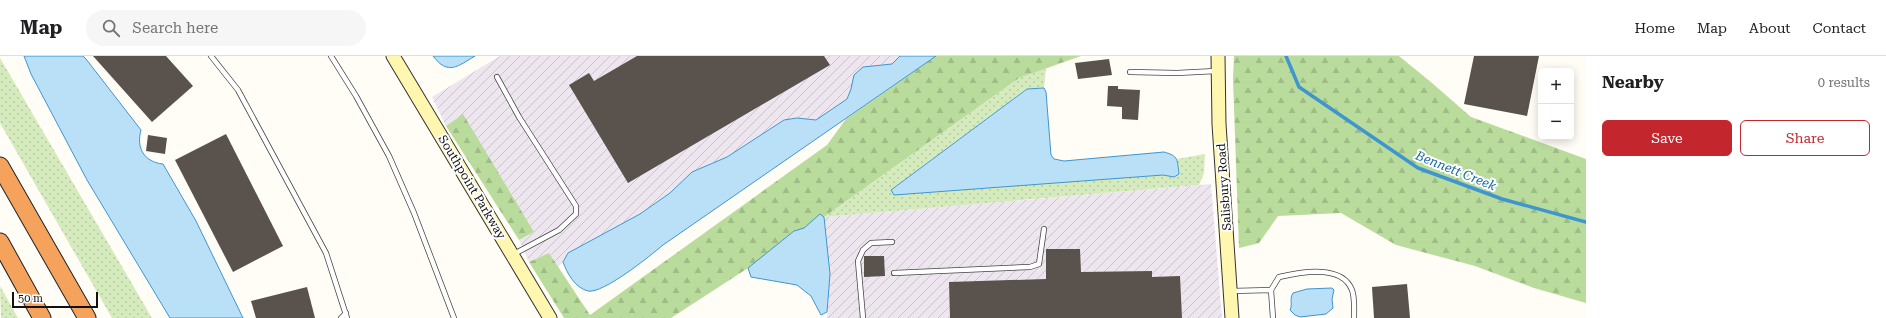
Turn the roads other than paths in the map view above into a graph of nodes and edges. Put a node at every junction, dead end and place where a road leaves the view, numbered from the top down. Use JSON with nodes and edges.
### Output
{"nodes":[{"id":1,"x":211,"y":56,"type":"edge"},
{"id":2,"x":331,"y":56,"type":"edge"},
{"id":3,"x":393,"y":56,"type":"edge"},
{"id":4,"x":1218,"y":56,"type":"edge"},
{"id":5,"x":1218,"y":71,"type":"junction"},
{"id":6,"x":1130,"y":72,"type":"dead end"},
{"id":7,"x":497,"y":77,"type":"dead end"},
{"id":8,"x":0,"y":166,"type":"edge"},
{"id":9,"x":1044,"y":229,"type":"dead end"},
{"id":10,"x":0,"y":242,"type":"edge"},
{"id":11,"x":892,"y":242,"type":"dead end"},
{"id":12,"x":512,"y":255,"type":"junction"},
{"id":13,"x":894,"y":273,"type":"dead end"},
{"id":14,"x":1271,"y":290,"type":"junction"},
{"id":15,"x":1230,"y":291,"type":"junction"},
{"id":16,"x":346,"y":316,"type":"edge"},
{"id":17,"x":42,"y":318,"type":"edge"},
{"id":18,"x":87,"y":318,"type":"edge"},
{"id":19,"x":341,"y":318,"type":"edge"},
{"id":20,"x":454,"y":318,"type":"edge"},
{"id":21,"x":550,"y":318,"type":"edge"},
{"id":22,"x":863,"y":318,"type":"edge"},
{"id":23,"x":1232,"y":318,"type":"edge"},
{"id":24,"x":1273,"y":318,"type":"edge"},
{"id":25,"x":1354,"y":318,"type":"edge"}],
"edges":[{"from":1,"to":16,"type":"lane"},
{"from":2,"to":20,"type":"lane"},
{"from":3,"to":12,"type":"main road","name":"Southpoint Parkway"},
{"from":4,"to":5,"type":"main road","name":"Salisbury Road"},
{"from":5,"to":6,"type":"lane"},
{"from":5,"to":15,"type":"main road","name":"Salisbury Road"},
{"from":7,"to":12,"type":"lane"},
{"from":8,"to":18,"type":"highway"},
{"from":9,"to":13,"type":"lane"},
{"from":10,"to":17,"type":"highway"},
{"from":11,"to":22,"type":"lane"},
{"from":12,"to":21,"type":"main road","name":"Southpoint Parkway"},
{"from":14,"to":15,"type":"lane"},
{"from":14,"to":24,"type":"lane"},
{"from":14,"to":25,"type":"lane"},
{"from":15,"to":23,"type":"main road","name":"Salisbury Road"},
{"from":16,"to":19,"type":"lane"}]}
